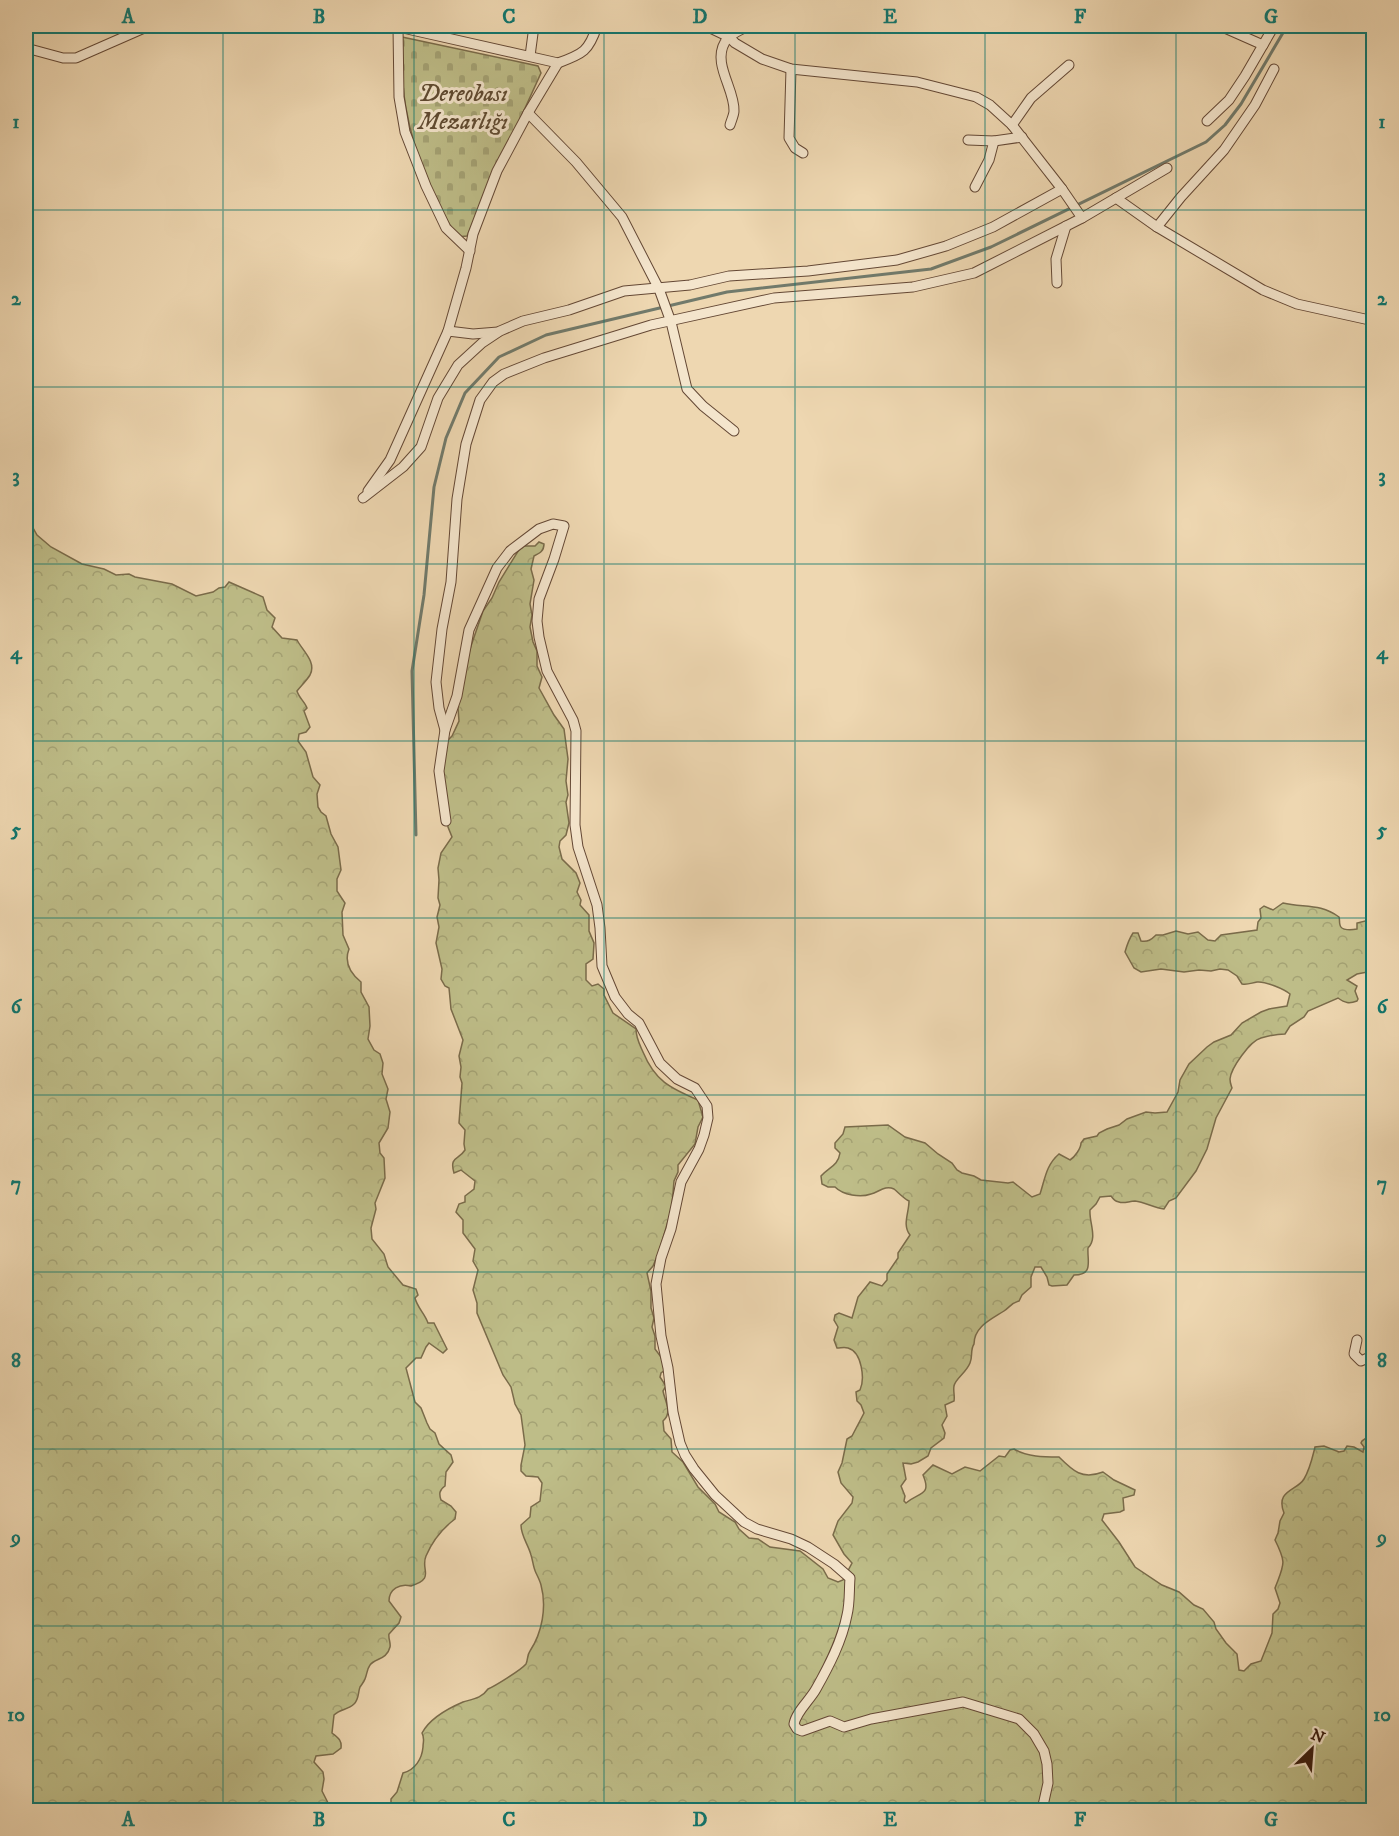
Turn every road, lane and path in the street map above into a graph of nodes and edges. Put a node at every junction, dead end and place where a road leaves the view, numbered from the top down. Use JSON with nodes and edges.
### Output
{"nodes":[{"id":1,"x":143,"y":26,"type":"edge"},
{"id":2,"x":395,"y":26,"type":"edge"},
{"id":3,"x":534,"y":26,"type":"edge"},
{"id":4,"x":597,"y":26,"type":"edge"},
{"id":5,"x":706,"y":26,"type":"edge"},
{"id":6,"x":748,"y":26,"type":"edge"},
{"id":7,"x":1220,"y":26,"type":"edge"},
{"id":8,"x":1274,"y":26,"type":"edge"},
{"id":9,"x":729,"y":37,"type":"junction"},
{"id":10,"x":1263,"y":45,"type":"junction"},
{"id":11,"x":26,"y":48,"type":"edge"},
{"id":12,"x":530,"y":56,"type":"junction"},
{"id":13,"x":558,"y":63,"type":"junction"},
{"id":14,"x":1069,"y":65,"type":"dead end"},
{"id":15,"x":791,"y":69,"type":"junction"},
{"id":16,"x":1274,"y":69,"type":"dead end"},
{"id":17,"x":528,"y":113,"type":"junction"},
{"id":18,"x":1208,"y":121,"type":"dead end"},
{"id":19,"x":730,"y":125,"type":"dead end"},
{"id":20,"x":1012,"y":125,"type":"junction"},
{"id":21,"x":1022,"y":137,"type":"junction"},
{"id":22,"x":968,"y":140,"type":"dead end"},
{"id":23,"x":994,"y":141,"type":"junction"},
{"id":24,"x":803,"y":153,"type":"dead end"},
{"id":25,"x":1167,"y":168,"type":"dead end"},
{"id":26,"x":975,"y":187,"type":"dead end"},
{"id":27,"x":1062,"y":189,"type":"junction"},
{"id":28,"x":1116,"y":198,"type":"junction"},
{"id":29,"x":1082,"y":218,"type":"junction"},
{"id":30,"x":1066,"y":226,"type":"junction"},
{"id":31,"x":1157,"y":227,"type":"junction"},
{"id":32,"x":470,"y":251,"type":"junction"},
{"id":33,"x":1057,"y":283,"type":"dead end"},
{"id":34,"x":659,"y":289,"type":"junction"},
{"id":35,"x":1374,"y":321,"type":"edge"},
{"id":36,"x":671,"y":322,"type":"junction"},
{"id":37,"x":448,"y":331,"type":"junction"},
{"id":38,"x":500,"y":331,"type":"junction"},
{"id":39,"x":734,"y":431,"type":"dead end"},
{"id":40,"x":445,"y":730,"type":"junction"},
{"id":41,"x":446,"y":821,"type":"dead end"},
{"id":42,"x":1357,"y":1340,"type":"dead end"},
{"id":43,"x":1374,"y":1354,"type":"edge"},
{"id":44,"x":1042,"y":1810,"type":"edge"}],
"edges":[{"from":1,"to":11,"type":"street"},
{"from":2,"to":12,"type":"street"},
{"from":2,"to":32,"type":"street"},
{"from":3,"to":12,"type":"street"},
{"from":4,"to":13,"type":"street"},
{"from":5,"to":9,"type":"street"},
{"from":6,"to":9,"type":"street"},
{"from":7,"to":10,"type":"street"},
{"from":8,"to":10,"type":"street"},
{"from":9,"to":15,"type":"street"},
{"from":9,"to":19,"type":"street"},
{"from":10,"to":18,"type":"street"},
{"from":12,"to":13,"type":"street"},
{"from":13,"to":17,"type":"street"},
{"from":14,"to":20,"type":"street"},
{"from":15,"to":20,"type":"street"},
{"from":15,"to":24,"type":"street"},
{"from":16,"to":31,"type":"street"},
{"from":17,"to":32,"type":"street"},
{"from":17,"to":34,"type":"street"},
{"from":20,"to":21,"type":"street"},
{"from":21,"to":23,"type":"street"},
{"from":21,"to":27,"type":"street"},
{"from":22,"to":23,"type":"street"},
{"from":23,"to":26,"type":"street"},
{"from":25,"to":28,"type":"street"},
{"from":27,"to":29,"type":"street"},
{"from":27,"to":34,"type":"street"},
{"from":28,"to":29,"type":"street"},
{"from":28,"to":31,"type":"street"},
{"from":29,"to":30,"type":"street"},
{"from":30,"to":33,"type":"street"},
{"from":30,"to":36,"type":"street"},
{"from":31,"to":35,"type":"street"},
{"from":32,"to":37,"type":"street"},
{"from":34,"to":36,"type":"street"},
{"from":34,"to":38,"type":"street"},
{"from":36,"to":39,"type":"street"},
{"from":36,"to":40,"type":"street"},
{"from":37,"to":38,"type":"street"},
{"from":37,"to":38,"type":"street"},
{"from":40,"to":41,"type":"street"},
{"from":40,"to":44,"type":"street"},
{"from":42,"to":43,"type":"street"}]}
